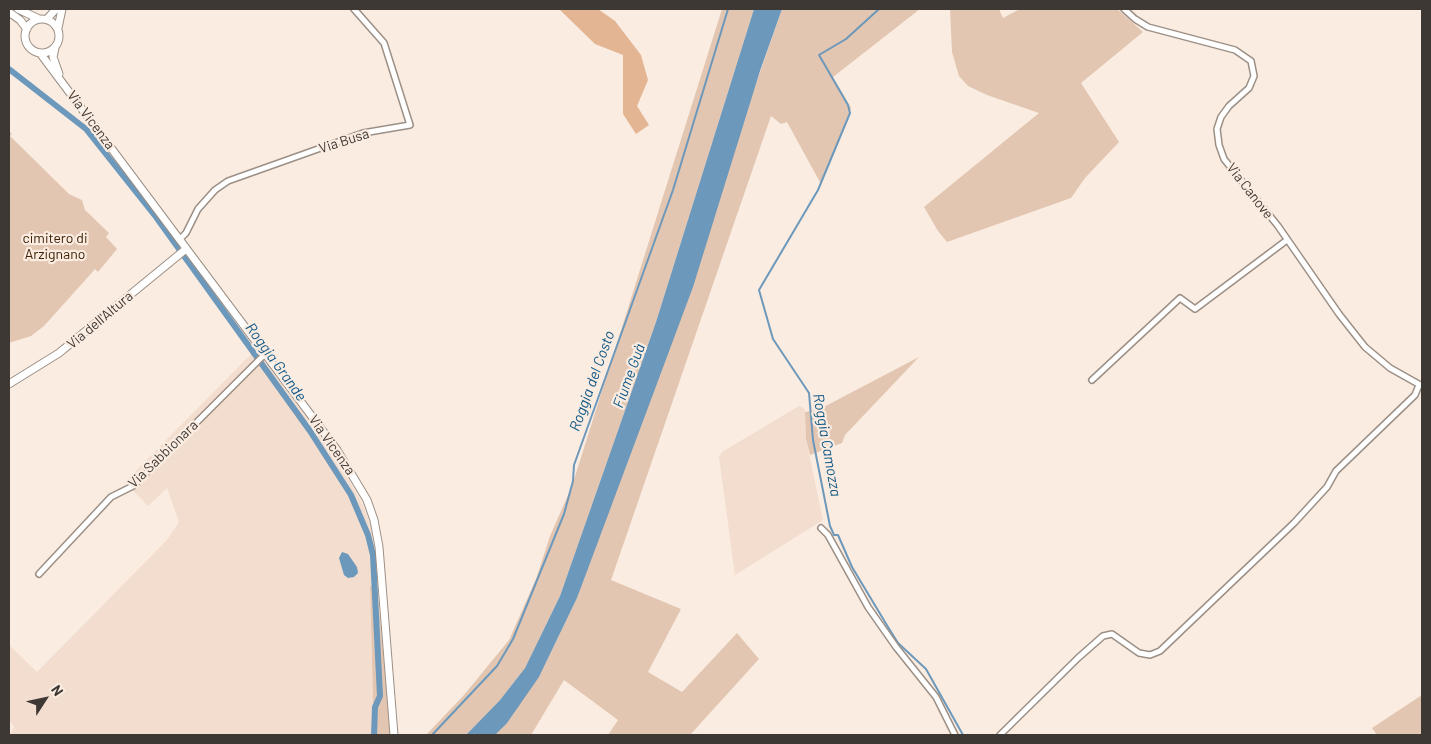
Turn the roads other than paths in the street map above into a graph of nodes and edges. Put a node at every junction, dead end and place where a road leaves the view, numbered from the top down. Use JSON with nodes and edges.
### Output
{"nodes":[{"id":1,"x":18,"y":9,"type":"edge"},
{"id":2,"x":56,"y":9,"type":"edge"},
{"id":3,"x":62,"y":9,"type":"edge"},
{"id":4,"x":354,"y":9,"type":"edge"},
{"id":5,"x":1124,"y":9,"type":"edge"},
{"id":6,"x":9,"y":12,"type":"edge"},
{"id":7,"x":43,"y":19,"type":"junction"},
{"id":8,"x":27,"y":28,"type":"junction"},
{"id":9,"x":58,"y":28,"type":"junction"},
{"id":10,"x":55,"y":48,"type":"junction"},
{"id":11,"x":40,"y":53,"type":"junction"},
{"id":12,"x":62,"y":81,"type":"junction"},
{"id":13,"x":179,"y":240,"type":"junction"},
{"id":14,"x":1287,"y":240,"type":"junction"},
{"id":15,"x":186,"y":249,"type":"junction"},
{"id":16,"x":265,"y":354,"type":"junction"},
{"id":17,"x":1092,"y":380,"type":"dead end"},
{"id":18,"x":9,"y":384,"type":"edge"},
{"id":19,"x":1421,"y":385,"type":"edge"},
{"id":20,"x":820,"y":528,"type":"dead end"},
{"id":21,"x":39,"y":574,"type":"dead end"},
{"id":22,"x":394,"y":735,"type":"edge"},
{"id":23,"x":955,"y":735,"type":"edge"},
{"id":24,"x":1000,"y":735,"type":"edge"}],
"edges":[{"from":1,"to":7,"type":"main road"},
{"from":2,"to":7,"type":"main road"},
{"from":3,"to":9,"type":"main road","name":"Via Vicenza"},
{"from":4,"to":13,"type":"street","name":"Via Busa"},
{"from":5,"to":14,"type":"street","name":"Via Canove"},
{"from":6,"to":8,"type":"main road","name":"Via Vicenza"},
{"from":7,"to":8,"type":"main road"},
{"from":7,"to":9,"type":"main road"},
{"from":8,"to":11,"type":"main road","name":"Via Vicenza"},
{"from":9,"to":10,"type":"main road","name":"Via Vicenza"},
{"from":10,"to":11,"type":"main road"},
{"from":10,"to":12,"type":"main road","name":"Via Vicenza"},
{"from":11,"to":12,"type":"main road","name":"Via Vicenza"},
{"from":12,"to":13,"type":"main road","name":"Via Vicenza"},
{"from":13,"to":15,"type":"main road","name":"Via Vicenza"},
{"from":14,"to":17,"type":"street"},
{"from":14,"to":19,"type":"street","name":"Via Canove"},
{"from":15,"to":16,"type":"main road","name":"Via Vicenza"},
{"from":15,"to":18,"type":"main road","name":"Via dell'Altura"},
{"from":16,"to":21,"type":"street","name":"Via Sabbionara"},
{"from":16,"to":22,"type":"main road","name":"Via Vicenza"},
{"from":19,"to":24,"type":"street"},
{"from":20,"to":23,"type":"street"}]}
